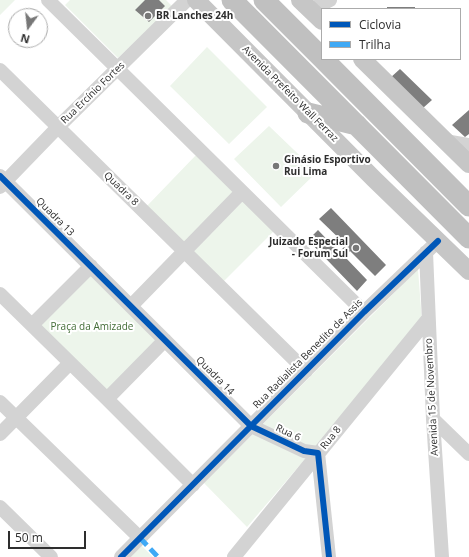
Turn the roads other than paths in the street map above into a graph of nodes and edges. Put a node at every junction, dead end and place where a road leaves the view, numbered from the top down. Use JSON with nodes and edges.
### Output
{"nodes":[{"id":1,"x":187,"y":0,"type":"edge"},
{"id":2,"x":196,"y":0,"type":"edge"},
{"id":3,"x":232,"y":0,"type":"edge"},
{"id":4,"x":264,"y":0,"type":"edge"},
{"id":5,"x":330,"y":0,"type":"edge"},
{"id":6,"x":55,"y":2,"type":"edge"},
{"id":7,"x":310,"y":10,"type":"edge"},
{"id":8,"x":321,"y":58,"type":"edge"},
{"id":9,"x":323,"y":60,"type":"edge"},
{"id":10,"x":363,"y":60,"type":"edge"},
{"id":11,"x":118,"y":69,"type":"junction"},
{"id":12,"x":0,"y":70,"type":"edge"},
{"id":13,"x":308,"y":112,"type":"junction"},
{"id":14,"x":357,"y":125,"type":"junction"},
{"id":15,"x":58,"y":127,"type":"junction"},
{"id":16,"x":467,"y":154,"type":"edge"},
{"id":17,"x":2,"y":182,"type":"edge"},
{"id":18,"x":242,"y":192,"type":"junction"},
{"id":19,"x":469,"y":206,"type":"edge"},
{"id":20,"x":469,"y":238,"type":"edge"},
{"id":21,"x":432,"y":247,"type":"junction"},
{"id":22,"x":184,"y":251,"type":"junction"},
{"id":23,"x":91,"y":266,"type":"junction"},
{"id":24,"x":469,"y":271,"type":"edge"},
{"id":25,"x":0,"y":294,"type":"edge"},
{"id":26,"x":131,"y":306,"type":"junction"},
{"id":27,"x":364,"y":312,"type":"junction"},
{"id":28,"x":428,"y":319,"type":"junction"},
{"id":29,"x":32,"y":325,"type":"junction"},
{"id":30,"x":165,"y":340,"type":"junction"},
{"id":31,"x":70,"y":363,"type":"junction"},
{"id":32,"x":306,"y":371,"type":"junction"},
{"id":33,"x":108,"y":399,"type":"junction"},
{"id":34,"x":0,"y":402,"type":"edge"},
{"id":35,"x":16,"y":417,"type":"junction"},
{"id":36,"x":433,"y":419,"type":"junction"},
{"id":37,"x":251,"y":426,"type":"junction"},
{"id":38,"x":0,"y":434,"type":"edge"},
{"id":39,"x":318,"y":453,"type":"junction"},
{"id":40,"x":469,"y":454,"type":"edge"},
{"id":41,"x":193,"y":485,"type":"junction"},
{"id":42,"x":0,"y":507,"type":"edge"},
{"id":43,"x":140,"y":538,"type":"junction"},
{"id":44,"x":237,"y":555,"type":"edge"},
{"id":45,"x":51,"y":557,"type":"edge"},
{"id":46,"x":122,"y":557,"type":"edge"},
{"id":47,"x":329,"y":557,"type":"edge"},
{"id":48,"x":442,"y":557,"type":"edge"}],
"edges":[{"from":1,"to":11,"type":"street","name":"Rua Ercínio Fortes"},
{"from":2,"to":13,"type":"main road","name":"Avenida Prefeito Wall Ferraz"},
{"from":3,"to":14,"type":"highway"},
{"from":4,"to":8,"type":"highway"},
{"from":5,"to":7,"type":"street"},
{"from":6,"to":11,"type":"street"},
{"from":9,"to":19,"type":"highway"},
{"from":10,"to":16,"type":"main road"},
{"from":11,"to":15,"type":"street","name":"Rua Ercínio Fortes"},
{"from":11,"to":18,"type":"street"},
{"from":12,"to":15,"type":"street","name":"Quadra 8"},
{"from":13,"to":14,"type":"highway"},
{"from":13,"to":21,"type":"main road","name":"Avenida Prefeito Wall Ferraz"},
{"from":14,"to":20,"type":"highway"},
{"from":15,"to":17,"type":"street","name":"Rua Ercínio Fortes"},
{"from":15,"to":22,"type":"street","name":"Quadra 8"},
{"from":17,"to":23,"type":"street","name":"Quadra 13"},
{"from":18,"to":22,"type":"street"},
{"from":18,"to":27,"type":"street"},
{"from":21,"to":24,"type":"main road","name":"Avenida Prefeito Wall Ferraz"},
{"from":21,"to":27,"type":"street","name":"Rua Radialista Benedito de Assis"},
{"from":21,"to":28,"type":"street","name":"Avenida 15 de Novembro"},
{"from":22,"to":26,"type":"street"},
{"from":22,"to":32,"type":"street","name":"Quadra 8"},
{"from":23,"to":26,"type":"street","name":"Quadra 13"},
{"from":23,"to":29,"type":"street"},
{"from":25,"to":29,"type":"street"},
{"from":26,"to":30,"type":"street","name":"Quadra 14"},
{"from":27,"to":32,"type":"street","name":"Rua Radialista Benedito de Assis"},
{"from":28,"to":36,"type":"street","name":"Avenida 15 de Novembro"},
{"from":28,"to":39,"type":"street","name":"Rua 8"},
{"from":29,"to":31,"type":"street"},
{"from":30,"to":33,"type":"street"},
{"from":30,"to":37,"type":"street","name":"Quadra 14"},
{"from":31,"to":33,"type":"street"},
{"from":31,"to":35,"type":"street"},
{"from":32,"to":37,"type":"street","name":"Rua Radialista Benedito de Assis"},
{"from":33,"to":41,"type":"street"},
{"from":34,"to":35,"type":"street"},
{"from":35,"to":38,"type":"street"},
{"from":35,"to":43,"type":"street"},
{"from":36,"to":40,"type":"street"},
{"from":36,"to":48,"type":"street","name":"Avenida 15 de Novembro"},
{"from":37,"to":39,"type":"street","name":"Rua 6"},
{"from":37,"to":41,"type":"street","name":"Rua Radialista Benedito de Assis"},
{"from":39,"to":44,"type":"street","name":"Rua 8"},
{"from":39,"to":47,"type":"street"},
{"from":41,"to":43,"type":"street","name":"Rua Radialista Benedito de Assis"},
{"from":42,"to":45,"type":"street"},
{"from":43,"to":46,"type":"street","name":"Rua Radialista Benedito de Assis"}]}
